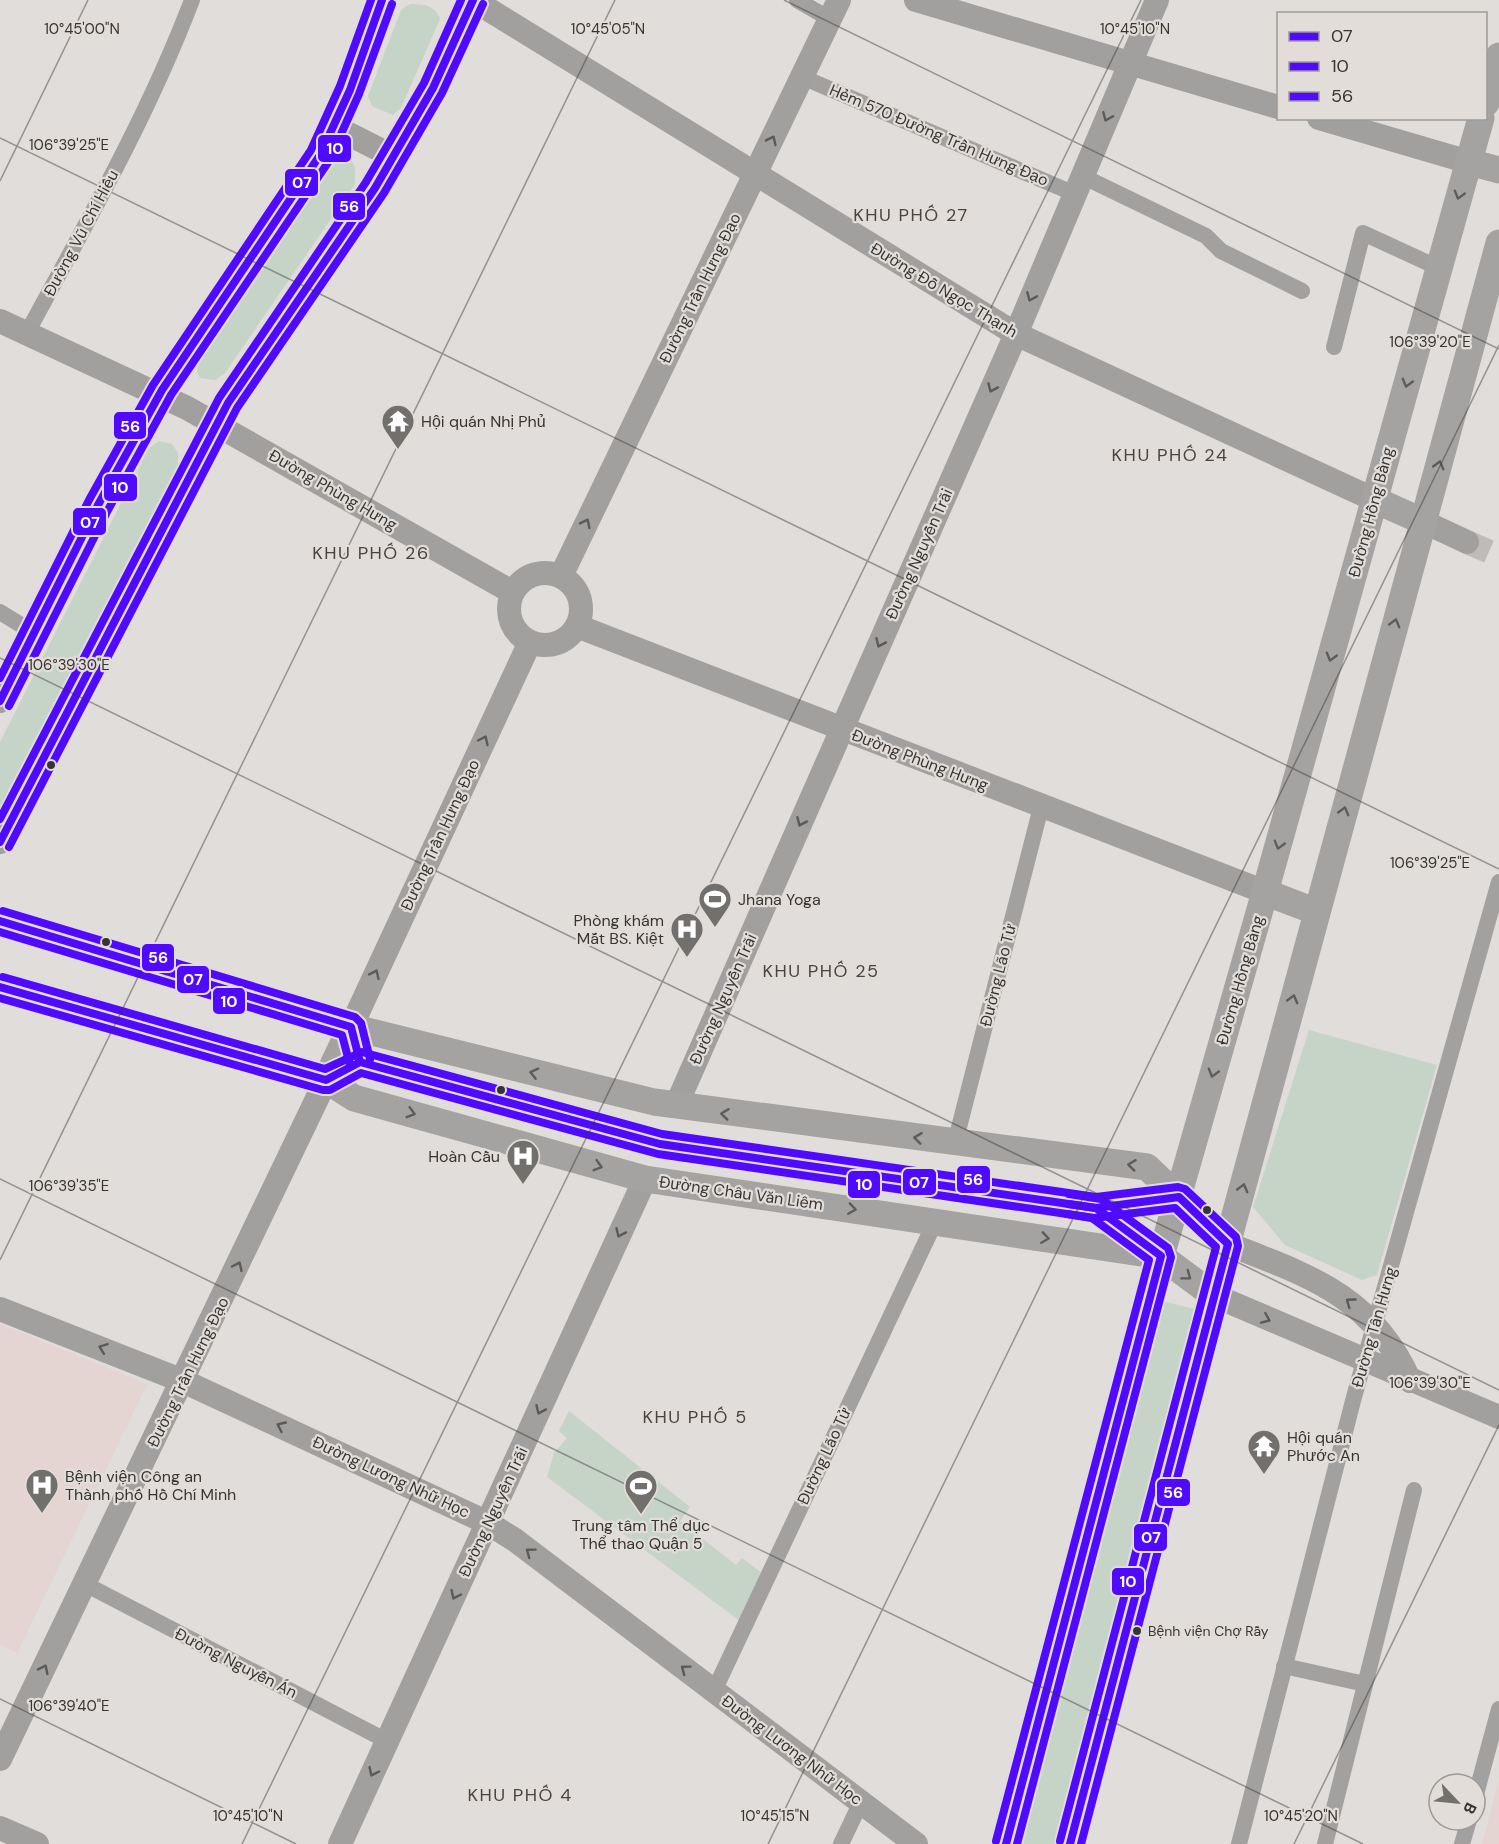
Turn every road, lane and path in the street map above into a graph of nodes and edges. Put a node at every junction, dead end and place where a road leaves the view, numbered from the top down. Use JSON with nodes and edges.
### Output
{"nodes":[{"id":1,"x":192,"y":0,"type":"edge"},
{"id":2,"x":382,"y":0,"type":"edge"},
{"id":3,"x":473,"y":0,"type":"edge"},
{"id":4,"x":797,"y":0,"type":"edge"},
{"id":5,"x":916,"y":0,"type":"edge"},
{"id":6,"x":1157,"y":0,"type":"edge"},
{"id":7,"x":834,"y":10,"type":"edge"},
{"id":8,"x":1499,"y":56,"type":"edge"},
{"id":9,"x":1130,"y":63,"type":"junction"},
{"id":10,"x":802,"y":77,"type":"junction"},
{"id":11,"x":1487,"y":96,"type":"edge"},
{"id":12,"x":1277,"y":107,"type":"edge"},
{"id":13,"x":1326,"y":120,"type":"edge"},
{"id":14,"x":1480,"y":120,"type":"edge"},
{"id":15,"x":333,"y":126,"type":"junction"},
{"id":16,"x":394,"y":157,"type":"junction"},
{"id":17,"x":1469,"y":162,"type":"junction"},
{"id":18,"x":1499,"y":170,"type":"edge"},
{"id":19,"x":755,"y":173,"type":"junction"},
{"id":20,"x":1079,"y":185,"type":"junction"},
{"id":21,"x":1499,"y":243,"type":"edge"},
{"id":22,"x":1438,"y":268,"type":"junction"},
{"id":23,"x":1302,"y":291,"type":"dead end"},
{"id":24,"x":0,"y":321,"type":"edge"},
{"id":25,"x":27,"y":333,"type":"junction"},
{"id":26,"x":1016,"y":334,"type":"junction"},
{"id":27,"x":1334,"y":347,"type":"dead end"},
{"id":28,"x":160,"y":393,"type":"junction"},
{"id":29,"x":217,"y":423,"type":"junction"},
{"id":30,"x":1375,"y":500,"type":"junction"},
{"id":31,"x":1422,"y":521,"type":"junction"},
{"id":32,"x":1467,"y":542,"type":"tunnel mouth"},
{"id":33,"x":561,"y":576,"type":"junction"},
{"id":34,"x":512,"y":592,"type":"junction"},
{"id":35,"x":0,"y":612,"type":"edge"},
{"id":36,"x":577,"y":626,"type":"junction"},
{"id":37,"x":34,"y":633,"type":"junction"},
{"id":38,"x":530,"y":642,"type":"junction"},
{"id":39,"x":0,"y":700,"type":"edge"},
{"id":40,"x":841,"y":730,"type":"junction"},
{"id":41,"x":1041,"y":807,"type":"junction"},
{"id":42,"x":0,"y":842,"type":"edge"},
{"id":43,"x":1499,"y":882,"type":"edge"},
{"id":44,"x":1265,"y":892,"type":"junction"},
{"id":45,"x":1317,"y":912,"type":"junction"},
{"id":46,"x":0,"y":921,"type":"edge"},
{"id":47,"x":0,"y":987,"type":"edge"},
{"id":48,"x":351,"y":1027,"type":"junction"},
{"id":49,"x":360,"y":1062,"type":"junction"},
{"id":50,"x":326,"y":1080,"type":"junction"},
{"id":51,"x":675,"y":1106,"type":"junction"},
{"id":52,"x":955,"y":1143,"type":"junction"},
{"id":53,"x":660,"y":1144,"type":"junction"},
{"id":54,"x":645,"y":1179,"type":"junction"},
{"id":55,"x":944,"y":1185,"type":"junction"},
{"id":56,"x":1179,"y":1197,"type":"junction"},
{"id":57,"x":1096,"y":1208,"type":"junction"},
{"id":58,"x":934,"y":1222,"type":"junction"},
{"id":59,"x":1228,"y":1244,"type":"junction"},
{"id":60,"x":1161,"y":1256,"type":"junction"},
{"id":61,"x":1213,"y":1295,"type":"junction"},
{"id":62,"x":0,"y":1309,"type":"edge"},
{"id":63,"x":1375,"y":1322,"type":"junction"},
{"id":64,"x":1364,"y":1361,"type":"junction"},
{"id":65,"x":183,"y":1381,"type":"junction"},
{"id":66,"x":1410,"y":1381,"type":"junction"},
{"id":67,"x":1499,"y":1417,"type":"edge"},
{"id":68,"x":1414,"y":1490,"type":"dead end"},
{"id":69,"x":488,"y":1523,"type":"junction"},
{"id":70,"x":85,"y":1584,"type":"junction"},
{"id":71,"x":1284,"y":1666,"type":"junction"},
{"id":72,"x":1365,"y":1684,"type":"junction"},
{"id":73,"x":714,"y":1691,"type":"junction"},
{"id":74,"x":1499,"y":1709,"type":"edge"},
{"id":75,"x":387,"y":1741,"type":"junction"},
{"id":76,"x":0,"y":1759,"type":"edge"},
{"id":77,"x":1482,"y":1772,"type":"edge"},
{"id":78,"x":861,"y":1802,"type":"junction"},
{"id":79,"x":0,"y":1828,"type":"edge"},
{"id":80,"x":37,"y":1844,"type":"edge"},
{"id":81,"x":340,"y":1844,"type":"edge"},
{"id":82,"x":841,"y":1844,"type":"edge"},
{"id":83,"x":916,"y":1844,"type":"edge"},
{"id":84,"x":1006,"y":1844,"type":"edge"},
{"id":85,"x":1070,"y":1844,"type":"edge"},
{"id":86,"x":1239,"y":1844,"type":"edge"},
{"id":87,"x":1325,"y":1844,"type":"edge"}],
"edges":[{"from":1,"to":25,"type":"street","name":"Đường Vũ Chí Hiếu"},
{"from":2,"to":15,"type":"street"},
{"from":3,"to":16,"type":"street"},
{"from":3,"to":19,"type":"street","name":"Đường Đỗ Ngọc Thạnh"},
{"from":4,"to":7,"type":"street"},
{"from":5,"to":9,"type":"street"},
{"from":6,"to":9,"type":"street","name":"Đường Nguyễn Trãi"},
{"from":7,"to":10,"type":"street","name":"Đường Trần Hưng Đạo"},
{"from":8,"to":11,"type":"main road"},
{"from":9,"to":12,"type":"street"},
{"from":9,"to":20,"type":"street","name":"Đường Nguyễn Trãi","one_way":true},
{"from":19,"to":10,"type":"street","name":"Đường Trần Hưng Đạo","one_way":true},
{"from":10,"to":20,"type":"street","name":"Hẻm 570 Đường Trần Hưng Đạo"},
{"from":13,"to":17,"type":"street"},
{"from":14,"to":17,"type":"main road","name":"Đường Hồng Bàng"},
{"from":15,"to":16,"type":"street"},
{"from":15,"to":28,"type":"street"},
{"from":16,"to":29,"type":"street"},
{"from":17,"to":18,"type":"main road"},
{"from":17,"to":22,"type":"main road","name":"Đường Hồng Bàng","one_way":true},
{"from":19,"to":26,"type":"street","name":"Đường Đỗ Ngọc Thạnh"},
{"from":33,"to":19,"type":"street","name":"Đường Trần Hưng Đạo","one_way":true},
{"from":20,"to":23,"type":"street","name":"Hẻm 570 Đường Trần Hưng Đạo"},
{"from":20,"to":26,"type":"street","name":"Đường Nguyễn Trãi","one_way":true},
{"from":31,"to":21,"type":"main road","one_way":true},
{"from":22,"to":27,"type":"street"},
{"from":22,"to":30,"type":"main road","name":"Đường Hồng Bàng","one_way":true},
{"from":24,"to":25,"type":"street"},
{"from":25,"to":28,"type":"street"},
{"from":26,"to":30,"type":"street","name":"Đường Đỗ Ngọc Thạnh"},
{"from":26,"to":40,"type":"street","name":"Đường Nguyễn Trãi","one_way":true},
{"from":28,"to":29,"type":"street","name":"Đường Phùng Hưng"},
{"from":28,"to":37,"type":"street"},
{"from":29,"to":34,"type":"street","name":"Đường Phùng Hưng"},
{"from":29,"to":42,"type":"street"},
{"from":30,"to":31,"type":"main road"},
{"from":30,"to":44,"type":"main road","name":"Đường Hồng Bàng","one_way":true},
{"from":31,"to":32,"type":"street"},
{"from":45,"to":31,"type":"main road","one_way":true},
{"from":33,"to":34,"type":"street"},
{"from":33,"to":36,"type":"street"},
{"from":34,"to":38,"type":"street"},
{"from":35,"to":37,"type":"street"},
{"from":36,"to":38,"type":"street"},
{"from":36,"to":40,"type":"street","name":"Đường Phùng Hưng"},
{"from":37,"to":39,"type":"street"},
{"from":48,"to":38,"type":"street","name":"Đường Trần Hưng Đạo","one_way":true},
{"from":40,"to":41,"type":"street","name":"Đường Phùng Hưng"},
{"from":40,"to":51,"type":"street","name":"Đường Nguyễn Trãi","one_way":true},
{"from":41,"to":44,"type":"street","name":"Đường Phùng Hưng"},
{"from":41,"to":52,"type":"street","name":"Đường Lão Tử"},
{"from":43,"to":63,"type":"street","name":"Đường Tân Hưng"},
{"from":44,"to":45,"type":"main road"},
{"from":44,"to":56,"type":"main road","name":"Đường Hồng Bàng","one_way":true},
{"from":59,"to":45,"type":"main road","one_way":true},
{"from":46,"to":48,"type":"main road"},
{"from":47,"to":50,"type":"main road","name":"Đường Châu Văn Liêm"},
{"from":48,"to":49,"type":"main road"},
{"from":48,"to":50,"type":"main road"},
{"from":51,"to":48,"type":"main road","one_way":true},
{"from":49,"to":50,"type":"main road"},
{"from":49,"to":53,"type":"main road"},
{"from":50,"to":54,"type":"main road","name":"Đường Châu Văn Liêm","one_way":true},
{"from":65,"to":50,"type":"street","name":"Đường Trần Hưng Đạo","one_way":true},
{"from":52,"to":51,"type":"main road","one_way":true},
{"from":51,"to":53,"type":"main road"},
{"from":52,"to":55,"type":"main road"},
{"from":56,"to":52,"type":"main road","one_way":true},
{"from":53,"to":54,"type":"main road"},
{"from":53,"to":55,"type":"main road"},
{"from":54,"to":58,"type":"main road","name":"Đường Châu Văn Liêm","one_way":true},
{"from":54,"to":69,"type":"street","name":"Đường Nguyễn Trãi","one_way":true},
{"from":55,"to":57,"type":"main road"},
{"from":55,"to":58,"type":"main road"},
{"from":56,"to":57,"type":"main road"},
{"from":56,"to":59,"type":"main road"},
{"from":56,"to":60,"type":"main road","name":"Đường Hồng Bàng"},
{"from":57,"to":60,"type":"main road"},
{"from":58,"to":60,"type":"main road","name":"Đường Châu Văn Liêm","one_way":true},
{"from":58,"to":73,"type":"street","name":"Đường Lão Tử"},
{"from":59,"to":61,"type":"main road"},
{"from":63,"to":59,"type":"street","one_way":true},
{"from":60,"to":61,"type":"main road","one_way":true},
{"from":60,"to":84,"type":"main road","name":"Đường Hồng Bàng"},
{"from":61,"to":64,"type":"street","one_way":true},
{"from":61,"to":85,"type":"main road"},
{"from":65,"to":62,"type":"street","name":"Đường Lương Nhữ Học","one_way":true},
{"from":63,"to":64,"type":"street","name":"Đường Tân Hưng"},
{"from":63,"to":66,"type":"street"},
{"from":64,"to":66,"type":"street"},
{"from":64,"to":71,"type":"street","name":"Đường Tân Hưng"},
{"from":69,"to":65,"type":"street","name":"Đường Lương Nhữ Học","one_way":true},
{"from":65,"to":70,"type":"street","name":"Đường Trần Hưng Đạo"},
{"from":66,"to":67,"type":"street"},
{"from":68,"to":72,"type":"street"},
{"from":73,"to":69,"type":"street","name":"Đường Lương Nhữ Học","one_way":true},
{"from":69,"to":75,"type":"street","name":"Đường Nguyễn Trãi","one_way":true},
{"from":70,"to":75,"type":"street","name":"Đường Nguyễn Án"},
{"from":76,"to":70,"type":"street","name":"Đường Trần Hưng Đạo","one_way":true},
{"from":71,"to":72,"type":"street"},
{"from":71,"to":86,"type":"street","name":"Đường Tân Hưng"},
{"from":72,"to":87,"type":"street"},
{"from":73,"to":78,"type":"street","name":"Đường Lương Nhữ Học"},
{"from":74,"to":77,"type":"street"},
{"from":75,"to":81,"type":"street","name":"Đường Nguyễn Trãi","one_way":true},
{"from":78,"to":82,"type":"street"},
{"from":78,"to":83,"type":"street","name":"Đường Lương Nhữ Học"},
{"from":79,"to":80,"type":"street"}]}
